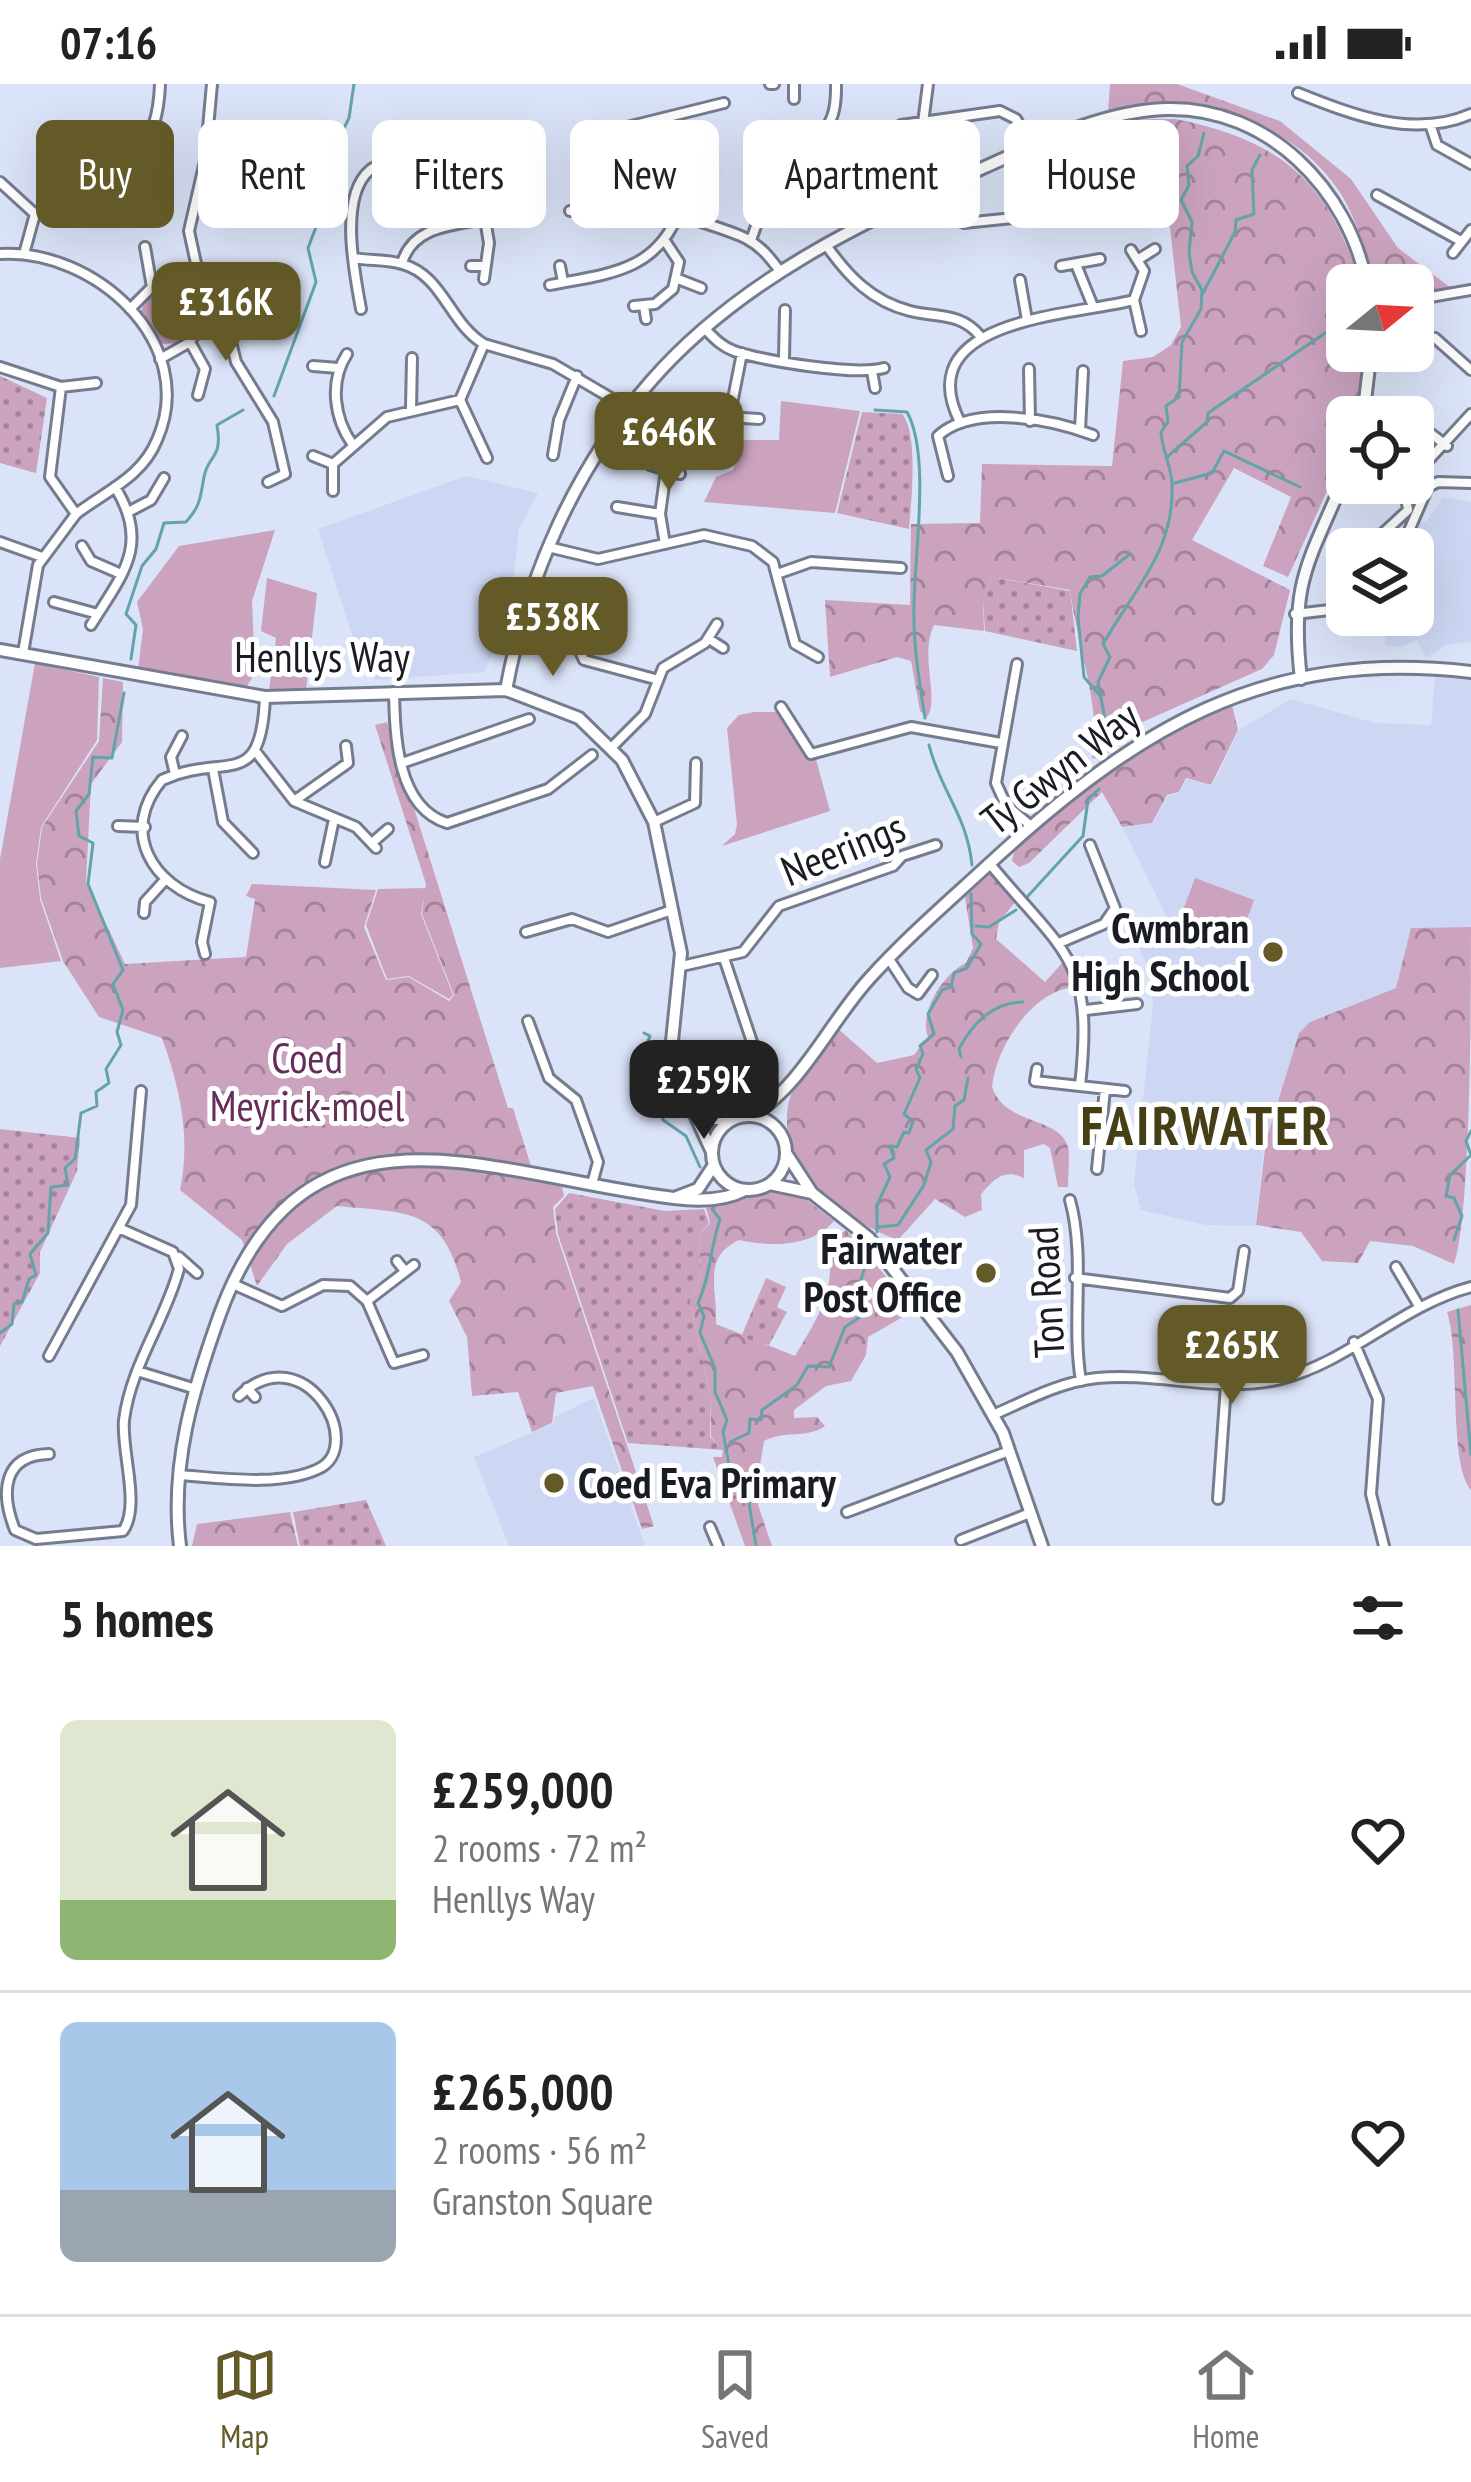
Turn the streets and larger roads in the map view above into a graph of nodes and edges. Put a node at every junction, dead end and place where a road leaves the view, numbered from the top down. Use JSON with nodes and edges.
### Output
{"nodes":[{"id":1,"x":160,"y":84,"type":"edge"},
{"id":2,"x":212,"y":84,"type":"edge"},
{"id":3,"x":794,"y":84,"type":"edge"},
{"id":4,"x":836,"y":84,"type":"edge"},
{"id":5,"x":928,"y":84,"type":"edge"},
{"id":6,"x":1298,"y":94,"type":"dead end"},
{"id":7,"x":794,"y":99,"type":"dead end"},
{"id":8,"x":724,"y":103,"type":"dead end"},
{"id":9,"x":1471,"y":114,"type":"edge"},
{"id":10,"x":154,"y":120,"type":"edge"},
{"id":11,"x":655,"y":120,"type":"edge"},
{"id":12,"x":831,"y":120,"type":"edge"},
{"id":13,"x":923,"y":120,"type":"edge"},
{"id":14,"x":942,"y":120,"type":"edge"},
{"id":15,"x":1017,"y":120,"type":"edge"},
{"id":16,"x":1116,"y":120,"type":"edge"},
{"id":17,"x":1431,"y":127,"type":"junction"},
{"id":18,"x":1471,"y":164,"type":"edge"},
{"id":19,"x":372,"y":170,"type":"edge"},
{"id":20,"x":0,"y":182,"type":"edge"},
{"id":21,"x":1377,"y":195,"type":"dead end"},
{"id":22,"x":35,"y":214,"type":"joint"},
{"id":23,"x":719,"y":227,"type":"edge"},
{"id":24,"x":672,"y":228,"type":"edge"},
{"id":25,"x":755,"y":228,"type":"edge"},
{"id":26,"x":859,"y":228,"type":"edge"},
{"id":27,"x":1471,"y":230,"type":"edge"},
{"id":28,"x":751,"y":240,"type":"junction"},
{"id":29,"x":1459,"y":240,"type":"junction"},
{"id":30,"x":665,"y":241,"type":"junction"},
{"id":31,"x":826,"y":245,"type":"junction"},
{"id":32,"x":145,"y":247,"type":"dead end"},
{"id":33,"x":1155,"y":249,"type":"dead end"},
{"id":34,"x":1131,"y":250,"type":"dead end"},
{"id":35,"x":1453,"y":253,"type":"dead end"},
{"id":36,"x":0,"y":254,"type":"edge"},
{"id":37,"x":24,"y":254,"type":"junction"},
{"id":38,"x":352,"y":257,"type":"junction"},
{"id":39,"x":1100,"y":259,"type":"dead end"},
{"id":40,"x":1139,"y":259,"type":"junction"},
{"id":41,"x":402,"y":263,"type":"junction"},
{"id":42,"x":1362,"y":264,"type":"edge"},
{"id":43,"x":471,"y":266,"type":"dead end"},
{"id":44,"x":484,"y":266,"type":"junction"},
{"id":45,"x":560,"y":266,"type":"dead end"},
{"id":46,"x":1061,"y":266,"type":"dead end"},
{"id":47,"x":1077,"y":267,"type":"junction"},
{"id":48,"x":780,"y":272,"type":"junction"},
{"id":49,"x":484,"y":279,"type":"dead end"},
{"id":50,"x":678,"y":279,"type":"junction"},
{"id":51,"x":1020,"y":280,"type":"dead end"},
{"id":52,"x":563,"y":282,"type":"junction"},
{"id":53,"x":550,"y":285,"type":"dead end"},
{"id":54,"x":701,"y":288,"type":"dead end"},
{"id":55,"x":1471,"y":290,"type":"edge"},
{"id":56,"x":1434,"y":296,"type":"edge"},
{"id":57,"x":1134,"y":300,"type":"junction"},
{"id":58,"x":1092,"y":304,"type":"junction"},
{"id":59,"x":130,"y":309,"type":"junction"},
{"id":60,"x":361,"y":309,"type":"dead end"},
{"id":61,"x":785,"y":310,"type":"dead end"},
{"id":62,"x":646,"y":320,"type":"dead end"},
{"id":63,"x":1027,"y":320,"type":"junction"},
{"id":64,"x":202,"y":326,"type":"junction"},
{"id":65,"x":704,"y":327,"type":"junction"},
{"id":66,"x":1141,"y":331,"type":"dead end"},
{"id":67,"x":980,"y":337,"type":"junction"},
{"id":68,"x":1435,"y":338,"type":"dead end"},
{"id":69,"x":190,"y":342,"type":"junction"},
{"id":70,"x":484,"y":344,"type":"junction"},
{"id":71,"x":742,"y":353,"type":"junction"},
{"id":72,"x":347,"y":354,"type":"dead end"},
{"id":73,"x":412,"y":358,"type":"dead end"},
{"id":74,"x":784,"y":358,"type":"junction"},
{"id":75,"x":160,"y":359,"type":"junction"},
{"id":76,"x":314,"y":366,"type":"dead end"},
{"id":77,"x":0,"y":367,"type":"edge"},
{"id":78,"x":338,"y":368,"type":"junction"},
{"id":79,"x":884,"y":368,"type":"dead end"},
{"id":80,"x":1029,"y":369,"type":"dead end"},
{"id":81,"x":1471,"y":370,"type":"edge"},
{"id":82,"x":872,"y":371,"type":"junction"},
{"id":83,"x":1083,"y":371,"type":"dead end"},
{"id":84,"x":577,"y":376,"type":"junction"},
{"id":85,"x":96,"y":383,"type":"dead end"},
{"id":86,"x":61,"y":387,"type":"junction"},
{"id":87,"x":875,"y":388,"type":"dead end"},
{"id":88,"x":198,"y":395,"type":"dead end"},
{"id":89,"x":460,"y":400,"type":"junction"},
{"id":90,"x":628,"y":408,"type":"junction"},
{"id":91,"x":411,"y":409,"type":"junction"},
{"id":92,"x":678,"y":414,"type":"dead end"},
{"id":93,"x":729,"y":419,"type":"junction"},
{"id":94,"x":760,"y":419,"type":"dead end"},
{"id":95,"x":1469,"y":420,"type":"edge"},
{"id":96,"x":1030,"y":421,"type":"junction"},
{"id":97,"x":960,"y":422,"type":"junction"},
{"id":98,"x":1080,"y":430,"type":"junction"},
{"id":99,"x":1093,"y":436,"type":"dead end"},
{"id":100,"x":1434,"y":436,"type":"edge"},
{"id":101,"x":353,"y":445,"type":"junction"},
{"id":102,"x":1447,"y":446,"type":"junction"},
{"id":103,"x":624,"y":448,"type":"dead end"},
{"id":104,"x":553,"y":455,"type":"dead end"},
{"id":105,"x":313,"y":456,"type":"dead end"},
{"id":106,"x":488,"y":458,"type":"dead end"},
{"id":107,"x":1434,"y":458,"type":"edge"},
{"id":108,"x":333,"y":464,"type":"junction"},
{"id":109,"x":666,"y":470,"type":"junction"},
{"id":110,"x":680,"y":474,"type":"dead end"},
{"id":111,"x":948,"y":476,"type":"dead end"},
{"id":112,"x":164,"y":478,"type":"dead end"},
{"id":113,"x":268,"y":482,"type":"dead end"},
{"id":114,"x":1471,"y":483,"type":"edge"},
{"id":115,"x":116,"y":487,"type":"junction"},
{"id":116,"x":333,"y":491,"type":"dead end"},
{"id":117,"x":1333,"y":504,"type":"edge"},
{"id":118,"x":1407,"y":504,"type":"edge"},
{"id":119,"x":617,"y":507,"type":"dead end"},
{"id":120,"x":130,"y":511,"type":"junction"},
{"id":121,"x":76,"y":514,"type":"junction"},
{"id":122,"x":660,"y":514,"type":"junction"},
{"id":123,"x":1389,"y":528,"type":"edge"},
{"id":124,"x":1410,"y":528,"type":"edge"},
{"id":125,"x":0,"y":542,"type":"edge"},
{"id":126,"x":665,"y":544,"type":"junction"},
{"id":127,"x":82,"y":546,"type":"dead end"},
{"id":128,"x":548,"y":547,"type":"junction"},
{"id":129,"x":42,"y":557,"type":"junction"},
{"id":130,"x":901,"y":568,"type":"dead end"},
{"id":131,"x":122,"y":574,"type":"junction"},
{"id":132,"x":777,"y":574,"type":"junction"},
{"id":133,"x":54,"y":602,"type":"dead end"},
{"id":134,"x":1326,"y":610,"type":"edge"},
{"id":135,"x":98,"y":614,"type":"junction"},
{"id":136,"x":1295,"y":614,"type":"junction"},
{"id":137,"x":717,"y":624,"type":"dead end"},
{"id":138,"x":92,"y":625,"type":"dead end"},
{"id":139,"x":572,"y":634,"type":"dead end"},
{"id":140,"x":709,"y":638,"type":"junction"},
{"id":141,"x":723,"y":648,"type":"dead end"},
{"id":142,"x":0,"y":650,"type":"edge"},
{"id":143,"x":23,"y":653,"type":"junction"},
{"id":144,"x":818,"y":657,"type":"dead end"},
{"id":145,"x":1017,"y":664,"type":"dead end"},
{"id":146,"x":1471,"y":672,"type":"edge"},
{"id":147,"x":656,"y":679,"type":"junction"},
{"id":148,"x":1301,"y":679,"type":"junction"},
{"id":149,"x":506,"y":690,"type":"junction"},
{"id":150,"x":394,"y":692,"type":"junction"},
{"id":151,"x":266,"y":697,"type":"junction"},
{"id":152,"x":782,"y":707,"type":"dead end"},
{"id":153,"x":529,"y":719,"type":"dead end"},
{"id":154,"x":182,"y":736,"type":"dead end"},
{"id":155,"x":1001,"y":743,"type":"junction"},
{"id":156,"x":346,"y":746,"type":"dead end"},
{"id":157,"x":611,"y":747,"type":"junction"},
{"id":158,"x":256,"y":752,"type":"junction"},
{"id":159,"x":592,"y":755,"type":"dead end"},
{"id":160,"x":401,"y":763,"type":"junction"},
{"id":161,"x":696,"y":763,"type":"dead end"},
{"id":162,"x":213,"y":769,"type":"junction"},
{"id":163,"x":175,"y":775,"type":"junction"},
{"id":164,"x":295,"y":800,"type":"junction"},
{"id":165,"x":334,"y":819,"type":"junction"},
{"id":166,"x":654,"y":822,"type":"junction"},
{"id":167,"x":118,"y":826,"type":"dead end"},
{"id":168,"x":1031,"y":826,"type":"junction"},
{"id":169,"x":145,"y":827,"type":"junction"},
{"id":170,"x":388,"y":829,"type":"dead end"},
{"id":171,"x":935,"y":845,"type":"dead end"},
{"id":172,"x":1089,"y":851,"type":"dead end"},
{"id":173,"x":253,"y":853,"type":"dead end"},
{"id":174,"x":325,"y":862,"type":"dead end"},
{"id":175,"x":989,"y":864,"type":"junction"},
{"id":176,"x":164,"y":881,"type":"junction"},
{"id":177,"x":674,"y":909,"type":"junction"},
{"id":178,"x":144,"y":913,"type":"dead end"},
{"id":179,"x":526,"y":932,"type":"dead end"},
{"id":180,"x":1058,"y":943,"type":"junction"},
{"id":181,"x":205,"y":954,"type":"dead end"},
{"id":182,"x":724,"y":958,"type":"junction"},
{"id":183,"x":888,"y":958,"type":"junction"},
{"id":184,"x":682,"y":967,"type":"junction"},
{"id":185,"x":932,"y":975,"type":"dead end"},
{"id":186,"x":1131,"y":1008,"type":"dead end"},
{"id":187,"x":1086,"y":1010,"type":"junction"},
{"id":188,"x":528,"y":1021,"type":"dead end"},
{"id":189,"x":754,"y":1048,"type":"dead end"},
{"id":190,"x":1036,"y":1069,"type":"dead end"},
{"id":191,"x":1080,"y":1086,"type":"junction"},
{"id":192,"x":1105,"y":1089,"type":"junction"},
{"id":193,"x":141,"y":1091,"type":"dead end"},
{"id":194,"x":1125,"y":1091,"type":"dead end"},
{"id":195,"x":784,"y":1093,"type":"junction"},
{"id":196,"x":692,"y":1108,"type":"junction"},
{"id":197,"x":751,"y":1116,"type":"junction"},
{"id":198,"x":735,"y":1119,"type":"junction"},
{"id":199,"x":782,"y":1136,"type":"junction"},
{"id":200,"x":786,"y":1153,"type":"junction"},
{"id":201,"x":713,"y":1159,"type":"junction"},
{"id":202,"x":1095,"y":1161,"type":"dead end"},
{"id":203,"x":770,"y":1184,"type":"junction"},
{"id":204,"x":592,"y":1186,"type":"junction"},
{"id":205,"x":745,"y":1190,"type":"junction"},
{"id":206,"x":812,"y":1192,"type":"junction"},
{"id":207,"x":674,"y":1198,"type":"junction"},
{"id":208,"x":1070,"y":1200,"type":"dead end"},
{"id":209,"x":121,"y":1229,"type":"junction"},
{"id":210,"x":1244,"y":1251,"type":"dead end"},
{"id":211,"x":173,"y":1252,"type":"junction"},
{"id":212,"x":398,"y":1261,"type":"dead end"},
{"id":213,"x":1396,"y":1267,"type":"dead end"},
{"id":214,"x":197,"y":1273,"type":"dead end"},
{"id":215,"x":1075,"y":1278,"type":"junction"},
{"id":216,"x":232,"y":1284,"type":"junction"},
{"id":217,"x":1471,"y":1287,"type":"edge"},
{"id":218,"x":367,"y":1301,"type":"junction"},
{"id":219,"x":1419,"y":1306,"type":"junction"},
{"id":220,"x":1354,"y":1342,"type":"junction"},
{"id":221,"x":416,"y":1355,"type":"dead end"},
{"id":222,"x":49,"y":1356,"type":"dead end"},
{"id":223,"x":137,"y":1371,"type":"junction"},
{"id":224,"x":1081,"y":1381,"type":"junction"},
{"id":225,"x":1226,"y":1385,"type":"junction"},
{"id":226,"x":247,"y":1388,"type":"junction"},
{"id":227,"x":196,"y":1389,"type":"junction"},
{"id":228,"x":238,"y":1396,"type":"dead end"},
{"id":229,"x":255,"y":1397,"type":"dead end"},
{"id":230,"x":993,"y":1414,"type":"junction"},
{"id":231,"x":1009,"y":1451,"type":"junction"},
{"id":232,"x":49,"y":1454,"type":"dead end"},
{"id":233,"x":179,"y":1475,"type":"junction"},
{"id":234,"x":1218,"y":1499,"type":"dead end"},
{"id":235,"x":847,"y":1512,"type":"dead end"},
{"id":236,"x":1030,"y":1514,"type":"junction"},
{"id":237,"x":710,"y":1527,"type":"dead end"},
{"id":238,"x":961,"y":1540,"type":"dead end"},
{"id":239,"x":180,"y":1546,"type":"edge"},
{"id":240,"x":718,"y":1546,"type":"edge"},
{"id":241,"x":1042,"y":1546,"type":"edge"},
{"id":242,"x":1384,"y":1546,"type":"edge"}],
"edges":[{"from":1,"to":10,"type":"street"},
{"from":2,"to":64,"type":"street"},
{"from":3,"to":7,"type":"street"},
{"from":4,"to":12,"type":"street"},
{"from":5,"to":13,"type":"street"},
{"from":6,"to":17,"type":"street"},
{"from":8,"to":11,"type":"street"},
{"from":9,"to":17,"type":"street"},
{"from":14,"to":15,"type":"street"},
{"from":16,"to":42,"type":"street"},
{"from":17,"to":18,"type":"street"},
{"from":19,"to":38,"type":"street"},
{"from":20,"to":22,"type":"street"},
{"from":21,"to":29,"type":"street"},
{"from":22,"to":37,"type":"street"},
{"from":23,"to":28,"type":"street"},
{"from":24,"to":30,"type":"street"},
{"from":25,"to":28,"type":"street"},
{"from":26,"to":31,"type":"street"},
{"from":27,"to":29,"type":"street"},
{"from":28,"to":48,"type":"street"},
{"from":29,"to":35,"type":"street"},
{"from":30,"to":50,"type":"street"},
{"from":30,"to":52,"type":"street"},
{"from":31,"to":48,"type":"street"},
{"from":31,"to":67,"type":"street"},
{"from":32,"to":59,"type":"street"},
{"from":33,"to":40,"type":"street"},
{"from":34,"to":40,"type":"street"},
{"from":36,"to":37,"type":"street"},
{"from":37,"to":59,"type":"street"},
{"from":38,"to":41,"type":"street"},
{"from":38,"to":60,"type":"street"},
{"from":39,"to":47,"type":"street"},
{"from":40,"to":57,"type":"street"},
{"from":41,"to":44,"type":"street"},
{"from":41,"to":70,"type":"street"},
{"from":43,"to":44,"type":"street"},
{"from":44,"to":49,"type":"street"},
{"from":45,"to":52,"type":"street"},
{"from":46,"to":47,"type":"street"},
{"from":47,"to":58,"type":"street"},
{"from":48,"to":65,"type":"street"},
{"from":50,"to":54,"type":"street"},
{"from":50,"to":62,"type":"street"},
{"from":51,"to":63,"type":"street"},
{"from":52,"to":53,"type":"street"},
{"from":55,"to":56,"type":"street"},
{"from":57,"to":58,"type":"street"},
{"from":57,"to":66,"type":"street"},
{"from":58,"to":63,"type":"street"},
{"from":59,"to":75,"type":"street"},
{"from":61,"to":74,"type":"street"},
{"from":63,"to":67,"type":"street"},
{"from":64,"to":69,"type":"street"},
{"from":64,"to":113,"type":"street"},
{"from":65,"to":71,"type":"street"},
{"from":65,"to":90,"type":"street"},
{"from":67,"to":97,"type":"street"},
{"from":68,"to":81,"type":"street"},
{"from":69,"to":75,"type":"street"},
{"from":69,"to":88,"type":"street"},
{"from":70,"to":84,"type":"street"},
{"from":70,"to":89,"type":"street"},
{"from":71,"to":74,"type":"street"},
{"from":71,"to":93,"type":"street"},
{"from":72,"to":78,"type":"street"},
{"from":73,"to":91,"type":"street"},
{"from":74,"to":82,"type":"street"},
{"from":75,"to":115,"type":"street"},
{"from":76,"to":78,"type":"street"},
{"from":77,"to":86,"type":"street"},
{"from":78,"to":101,"type":"street"},
{"from":79,"to":82,"type":"street"},
{"from":80,"to":96,"type":"street"},
{"from":82,"to":87,"type":"street"},
{"from":83,"to":98,"type":"street"},
{"from":84,"to":90,"type":"street"},
{"from":84,"to":104,"type":"street"},
{"from":85,"to":86,"type":"street"},
{"from":86,"to":121,"type":"street"},
{"from":89,"to":91,"type":"street"},
{"from":89,"to":106,"type":"street"},
{"from":90,"to":128,"type":"street"},
{"from":91,"to":101,"type":"street"},
{"from":92,"to":93,"type":"street"},
{"from":93,"to":94,"type":"street"},
{"from":95,"to":102,"type":"street"},
{"from":96,"to":97,"type":"street"},
{"from":96,"to":98,"type":"street"},
{"from":97,"to":111,"type":"street"},
{"from":98,"to":99,"type":"street"},
{"from":100,"to":102,"type":"street"},
{"from":101,"to":108,"type":"street"},
{"from":102,"to":107,"type":"street"},
{"from":103,"to":109,"type":"street"},
{"from":105,"to":108,"type":"street"},
{"from":108,"to":116,"type":"street"},
{"from":109,"to":110,"type":"street"},
{"from":109,"to":122,"type":"street"},
{"from":112,"to":120,"type":"street"},
{"from":114,"to":124,"type":"street"},
{"from":115,"to":120,"type":"street"},
{"from":115,"to":121,"type":"street"},
{"from":117,"to":136,"type":"street"},
{"from":118,"to":123,"type":"street"},
{"from":119,"to":122,"type":"street"},
{"from":120,"to":131,"type":"street"},
{"from":121,"to":129,"type":"street"},
{"from":122,"to":126,"type":"street"},
{"from":125,"to":129,"type":"street"},
{"from":126,"to":128,"type":"street"},
{"from":126,"to":132,"type":"street"},
{"from":127,"to":131,"type":"street"},
{"from":128,"to":149,"type":"street"},
{"from":129,"to":143,"type":"street"},
{"from":130,"to":132,"type":"street"},
{"from":131,"to":135,"type":"street"},
{"from":132,"to":144,"type":"street"},
{"from":133,"to":135,"type":"street"},
{"from":134,"to":136,"type":"street"},
{"from":135,"to":138,"type":"street"},
{"from":136,"to":148,"type":"street"},
{"from":137,"to":140,"type":"street"},
{"from":139,"to":147,"type":"street"},
{"from":140,"to":141,"type":"street"},
{"from":140,"to":147,"type":"street"},
{"from":142,"to":143,"type":"street","name":"Henllys Way"},
{"from":143,"to":151,"type":"street","name":"Henllys Way"},
{"from":145,"to":155,"type":"street"},
{"from":146,"to":148,"type":"street","name":"Ty Gwyn Way"},
{"from":147,"to":157,"type":"street"},
{"from":148,"to":168,"type":"street","name":"Ty Gwyn Way"},
{"from":149,"to":150,"type":"street","name":"Henllys Way"},
{"from":149,"to":157,"type":"street","name":"Henllys Way"},
{"from":150,"to":151,"type":"street","name":"Henllys Way"},
{"from":150,"to":160,"type":"street"},
{"from":151,"to":158,"type":"street"},
{"from":152,"to":155,"type":"street"},
{"from":153,"to":160,"type":"street"},
{"from":154,"to":163,"type":"street"},
{"from":155,"to":168,"type":"street"},
{"from":156,"to":164,"type":"street"},
{"from":157,"to":166,"type":"street","name":"Henllys Way"},
{"from":158,"to":162,"type":"street"},
{"from":158,"to":164,"type":"street"},
{"from":159,"to":160,"type":"street"},
{"from":161,"to":166,"type":"street"},
{"from":162,"to":163,"type":"street"},
{"from":162,"to":173,"type":"street"},
{"from":163,"to":169,"type":"street"},
{"from":164,"to":165,"type":"street"},
{"from":165,"to":170,"type":"street"},
{"from":165,"to":174,"type":"street"},
{"from":166,"to":177,"type":"street","name":"Henllys Way"},
{"from":167,"to":169,"type":"street"},
{"from":168,"to":175,"type":"street","name":"Ty Gwyn Way"},
{"from":169,"to":176,"type":"street"},
{"from":171,"to":182,"type":"street","name":"Neerings"},
{"from":172,"to":180,"type":"street"},
{"from":175,"to":180,"type":"street"},
{"from":175,"to":183,"type":"street","name":"Ty Gwyn Way"},
{"from":176,"to":178,"type":"street"},
{"from":176,"to":181,"type":"street"},
{"from":177,"to":179,"type":"street"},
{"from":177,"to":184,"type":"street","name":"Henllys Way"},
{"from":180,"to":187,"type":"street"},
{"from":182,"to":184,"type":"street","name":"Neerings"},
{"from":182,"to":189,"type":"street"},
{"from":183,"to":185,"type":"street"},
{"from":183,"to":195,"type":"street","name":"Ty Gwyn Way"},
{"from":184,"to":196,"type":"street","name":"Henllys Way"},
{"from":186,"to":187,"type":"street"},
{"from":187,"to":191,"type":"street"},
{"from":188,"to":204,"type":"street"},
{"from":190,"to":191,"type":"street"},
{"from":191,"to":192,"type":"street"},
{"from":192,"to":194,"type":"street"},
{"from":192,"to":202,"type":"street"},
{"from":193,"to":209,"type":"street"},
{"from":195,"to":197,"type":"street","name":"Ty Gwyn Way"},
{"from":195,"to":199,"type":"street"},
{"from":196,"to":198,"type":"street"},
{"from":196,"to":201,"type":"street","name":"Henllys Way"},
{"from":197,"to":198,"type":"street"},
{"from":197,"to":199,"type":"street"},
{"from":198,"to":201,"type":"street"},
{"from":199,"to":200,"type":"street"},
{"from":200,"to":203,"type":"street"},
{"from":200,"to":206,"type":"street"},
{"from":201,"to":205,"type":"street"},
{"from":201,"to":207,"type":"street"},
{"from":203,"to":205,"type":"street"},
{"from":203,"to":206,"type":"street"},
{"from":204,"to":207,"type":"street"},
{"from":204,"to":216,"type":"street"},
{"from":205,"to":207,"type":"street"},
{"from":206,"to":230,"type":"street"},
{"from":208,"to":215,"type":"street","name":"Ton Road"},
{"from":209,"to":211,"type":"street"},
{"from":209,"to":222,"type":"street"},
{"from":210,"to":215,"type":"street"},
{"from":211,"to":214,"type":"street"},
{"from":211,"to":223,"type":"street"},
{"from":212,"to":218,"type":"street"},
{"from":213,"to":219,"type":"street"},
{"from":215,"to":224,"type":"street","name":"Ton Road"},
{"from":216,"to":218,"type":"street"},
{"from":216,"to":227,"type":"street"},
{"from":217,"to":219,"type":"street"},
{"from":218,"to":221,"type":"street"},
{"from":219,"to":220,"type":"street"},
{"from":220,"to":225,"type":"street"},
{"from":220,"to":242,"type":"street"},
{"from":223,"to":227,"type":"street"},
{"from":223,"to":232,"type":"street"},
{"from":224,"to":225,"type":"street"},
{"from":224,"to":230,"type":"street"},
{"from":225,"to":234,"type":"street"},
{"from":226,"to":228,"type":"street"},
{"from":226,"to":229,"type":"street"},
{"from":226,"to":233,"type":"street"},
{"from":227,"to":233,"type":"street"},
{"from":230,"to":231,"type":"street"},
{"from":231,"to":235,"type":"street"},
{"from":231,"to":236,"type":"street"},
{"from":233,"to":239,"type":"street"},
{"from":236,"to":238,"type":"street"},
{"from":236,"to":241,"type":"street"},
{"from":237,"to":240,"type":"street"}]}
